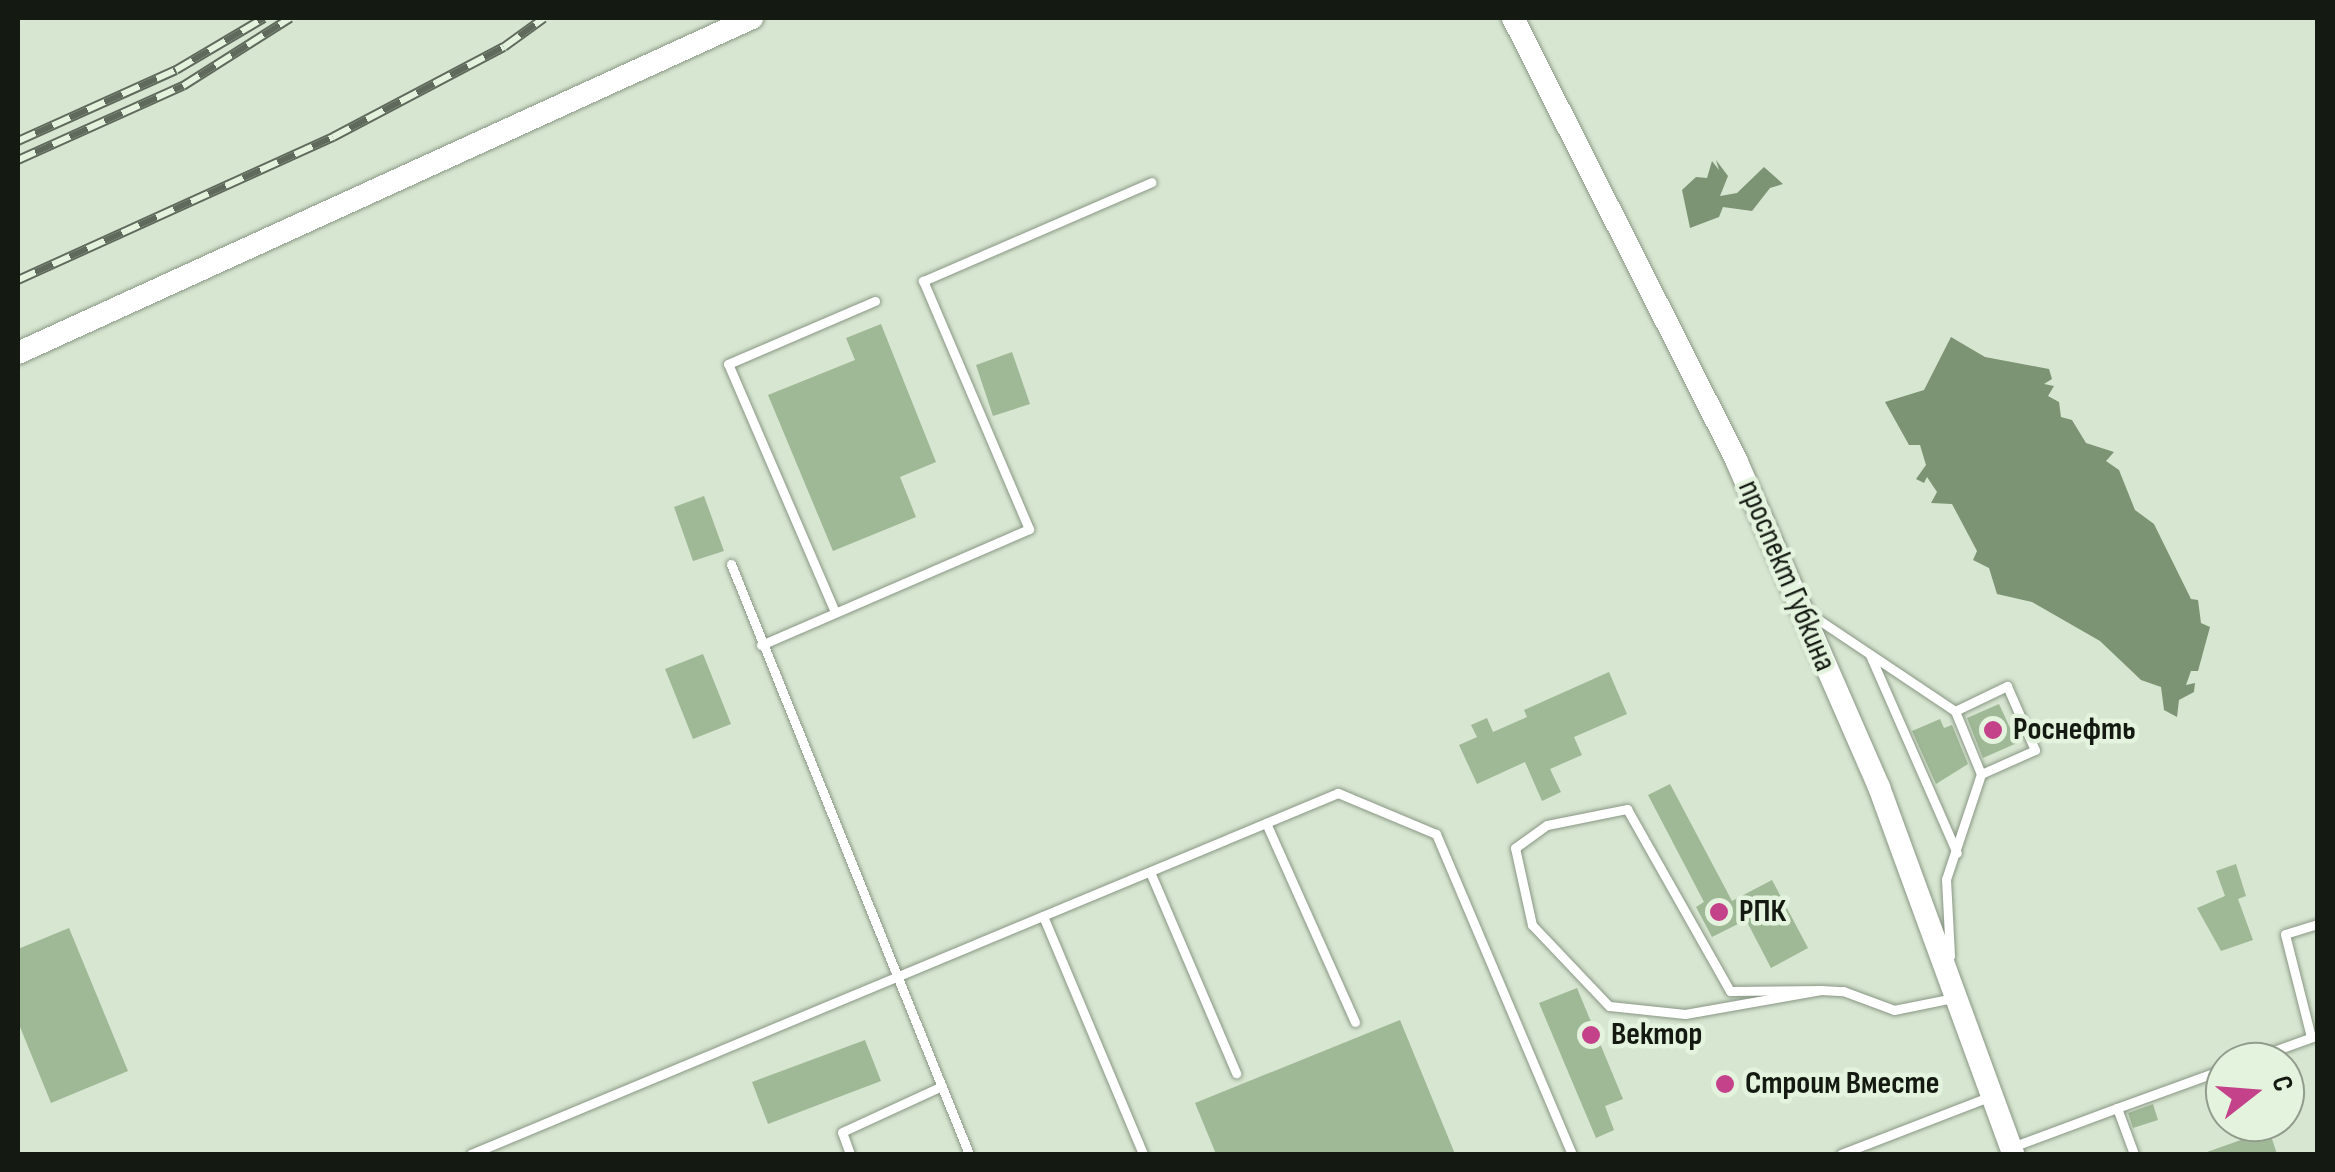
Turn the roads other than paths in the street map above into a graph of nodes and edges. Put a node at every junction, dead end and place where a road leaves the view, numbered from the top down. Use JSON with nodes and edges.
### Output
{"nodes":[{"id":1,"x":752,"y":18,"type":"edge"},
{"id":2,"x":1513,"y":18,"type":"edge"},
{"id":3,"x":1152,"y":182,"type":"dead end"},
{"id":4,"x":876,"y":301,"type":"dead end"},
{"id":5,"x":18,"y":353,"type":"edge"},
{"id":6,"x":731,"y":564,"type":"dead end"},
{"id":7,"x":1799,"y":607,"type":"junction"},
{"id":8,"x":835,"y":612,"type":"junction"},
{"id":9,"x":761,"y":644,"type":"junction"},
{"id":10,"x":1870,"y":654,"type":"junction"},
{"id":11,"x":1955,"y":711,"type":"junction"},
{"id":12,"x":1981,"y":774,"type":"junction"},
{"id":13,"x":1266,"y":823,"type":"junction"},
{"id":14,"x":1958,"y":854,"type":"junction"},
{"id":15,"x":1150,"y":872,"type":"junction"},
{"id":16,"x":1043,"y":916,"type":"junction"},
{"id":17,"x":2318,"y":924,"type":"edge"},
{"id":18,"x":1950,"y":969,"type":"junction"},
{"id":19,"x":900,"y":976,"type":"junction"},
{"id":20,"x":1820,"y":990,"type":"junction"},
{"id":21,"x":1960,"y":996,"type":"junction"},
{"id":22,"x":1355,"y":1022,"type":"dead end"},
{"id":23,"x":2314,"y":1036,"type":"edge"},
{"id":24,"x":1236,"y":1074,"type":"dead end"},
{"id":25,"x":2205,"y":1076,"type":"edge"},
{"id":26,"x":942,"y":1086,"type":"junction"},
{"id":27,"x":1994,"y":1095,"type":"junction"},
{"id":28,"x":2117,"y":1108,"type":"junction"},
{"id":29,"x":2012,"y":1151,"type":"edge"},
{"id":30,"x":472,"y":1154,"type":"edge"},
{"id":31,"x":850,"y":1154,"type":"edge"},
{"id":32,"x":969,"y":1154,"type":"edge"},
{"id":33,"x":1143,"y":1154,"type":"edge"},
{"id":34,"x":1572,"y":1154,"type":"edge"},
{"id":35,"x":1841,"y":1154,"type":"edge"},
{"id":36,"x":2134,"y":1154,"type":"edge"}],
"edges":[{"from":1,"to":5,"type":"street"},
{"from":2,"to":7,"type":"street","name":"проспект Губкина"},
{"from":3,"to":8,"type":"lane"},
{"from":4,"to":8,"type":"lane"},
{"from":6,"to":9,"type":"lane"},
{"from":7,"to":10,"type":"lane"},
{"from":7,"to":18,"type":"street","name":"проспект Губкина"},
{"from":8,"to":9,"type":"lane"},
{"from":9,"to":19,"type":"lane"},
{"from":10,"to":11,"type":"lane"},
{"from":10,"to":14,"type":"lane"},
{"from":11,"to":12,"type":"lane"},
{"from":11,"to":12,"type":"lane"},
{"from":12,"to":14,"type":"lane"},
{"from":13,"to":15,"type":"lane"},
{"from":13,"to":22,"type":"lane"},
{"from":13,"to":34,"type":"lane"},
{"from":14,"to":18,"type":"lane"},
{"from":15,"to":16,"type":"lane"},
{"from":15,"to":24,"type":"lane"},
{"from":16,"to":19,"type":"lane"},
{"from":16,"to":33,"type":"lane"},
{"from":17,"to":23,"type":"lane"},
{"from":18,"to":21,"type":"street","name":"проспект Губкина"},
{"from":19,"to":26,"type":"lane"},
{"from":19,"to":30,"type":"lane"},
{"from":20,"to":20,"type":"lane"},
{"from":20,"to":21,"type":"lane"},
{"from":21,"to":27,"type":"street","name":"проспект Губкина"},
{"from":25,"to":28,"type":"lane"},
{"from":26,"to":31,"type":"lane"},
{"from":26,"to":32,"type":"lane"},
{"from":27,"to":29,"type":"street","name":"проспект Губкина"},
{"from":27,"to":35,"type":"lane"},
{"from":28,"to":29,"type":"lane"},
{"from":28,"to":36,"type":"lane"}]}
